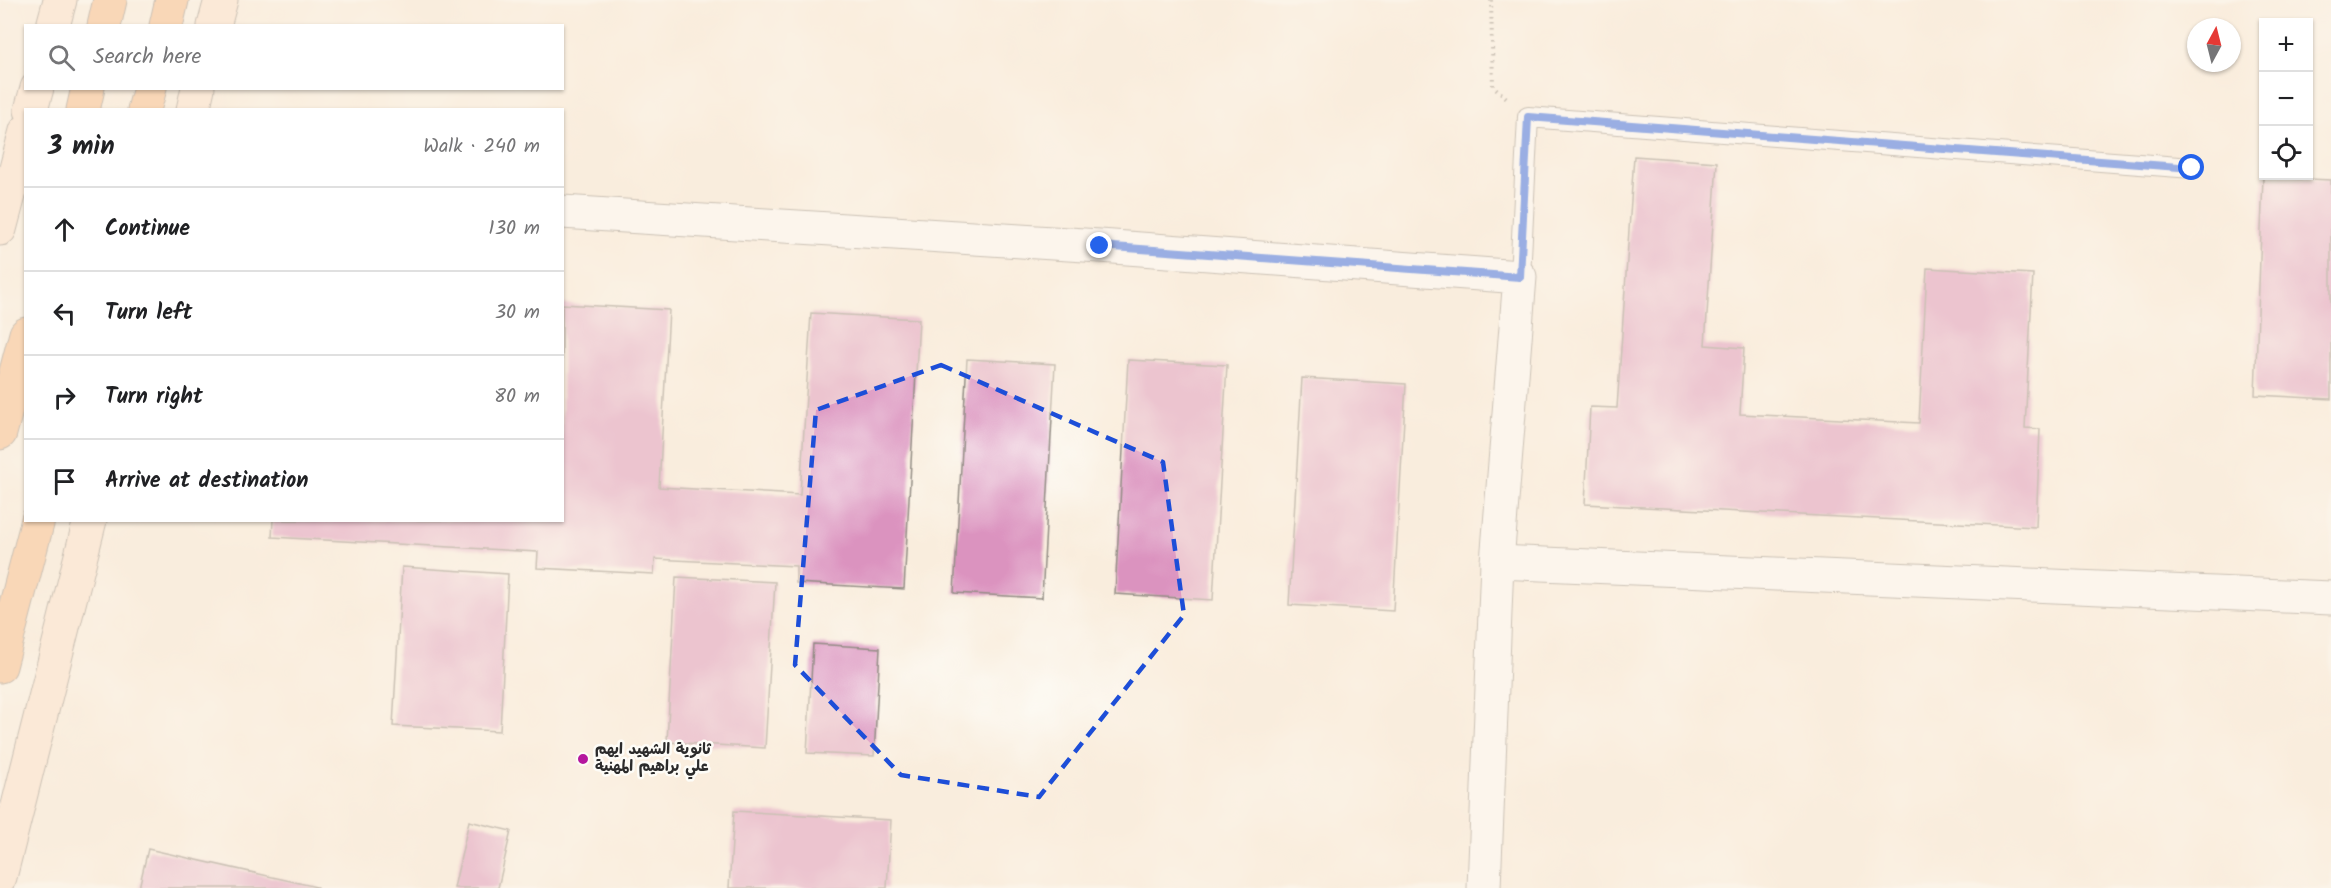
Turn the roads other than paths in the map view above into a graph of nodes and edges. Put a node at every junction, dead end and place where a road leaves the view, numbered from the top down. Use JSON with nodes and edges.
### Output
{"nodes":[{"id":1,"x":60,"y":0,"type":"edge"},
{"id":2,"x":110,"y":0,"type":"edge"},
{"id":3,"x":172,"y":0,"type":"edge"},
{"id":4,"x":220,"y":0,"type":"edge"},
{"id":5,"x":54,"y":24,"type":"edge"},
{"id":6,"x":104,"y":24,"type":"edge"},
{"id":7,"x":166,"y":24,"type":"edge"},
{"id":8,"x":214,"y":24,"type":"edge"},
{"id":9,"x":36,"y":90,"type":"edge"},
{"id":10,"x":88,"y":90,"type":"edge"},
{"id":11,"x":149,"y":90,"type":"edge"},
{"id":12,"x":198,"y":90,"type":"edge"},
{"id":13,"x":32,"y":108,"type":"edge"},
{"id":14,"x":83,"y":108,"type":"edge"},
{"id":15,"x":145,"y":108,"type":"edge"},
{"id":16,"x":193,"y":108,"type":"edge"},
{"id":17,"x":24,"y":139,"type":"edge"},
{"id":18,"x":2192,"y":168,"type":"dead end"},
{"id":19,"x":564,"y":212,"type":"edge"},
{"id":20,"x":0,"y":229,"type":"edge"},
{"id":21,"x":1520,"y":277,"type":"junction"},
{"id":22,"x":24,"y":342,"type":"edge"},
{"id":23,"x":0,"y":433,"type":"edge"},
{"id":24,"x":37,"y":522,"type":"edge"},
{"id":25,"x":89,"y":522,"type":"edge"},
{"id":26,"x":1497,"y":562,"type":"junction"},
{"id":27,"x":2331,"y":598,"type":"edge"},
{"id":28,"x":0,"y":666,"type":"edge"},
{"id":29,"x":0,"y":877,"type":"edge"},
{"id":30,"x":1484,"y":888,"type":"edge"}],
"edges":[{"from":1,"to":5,"type":"street"},
{"from":2,"to":6,"type":"main road"},
{"from":3,"to":7,"type":"main road"},
{"from":4,"to":8,"type":"street"},
{"from":9,"to":13,"type":"street"},
{"from":10,"to":14,"type":"main road"},
{"from":11,"to":15,"type":"main road"},
{"from":12,"to":16,"type":"street"},
{"from":17,"to":20,"type":"street"},
{"from":18,"to":21,"type":"lane"},
{"from":19,"to":21,"type":"street"},
{"from":21,"to":26,"type":"street"},
{"from":22,"to":23,"type":"main road"},
{"from":24,"to":28,"type":"main road"},
{"from":25,"to":29,"type":"street"},
{"from":26,"to":27,"type":"street"},
{"from":26,"to":30,"type":"street"}]}
